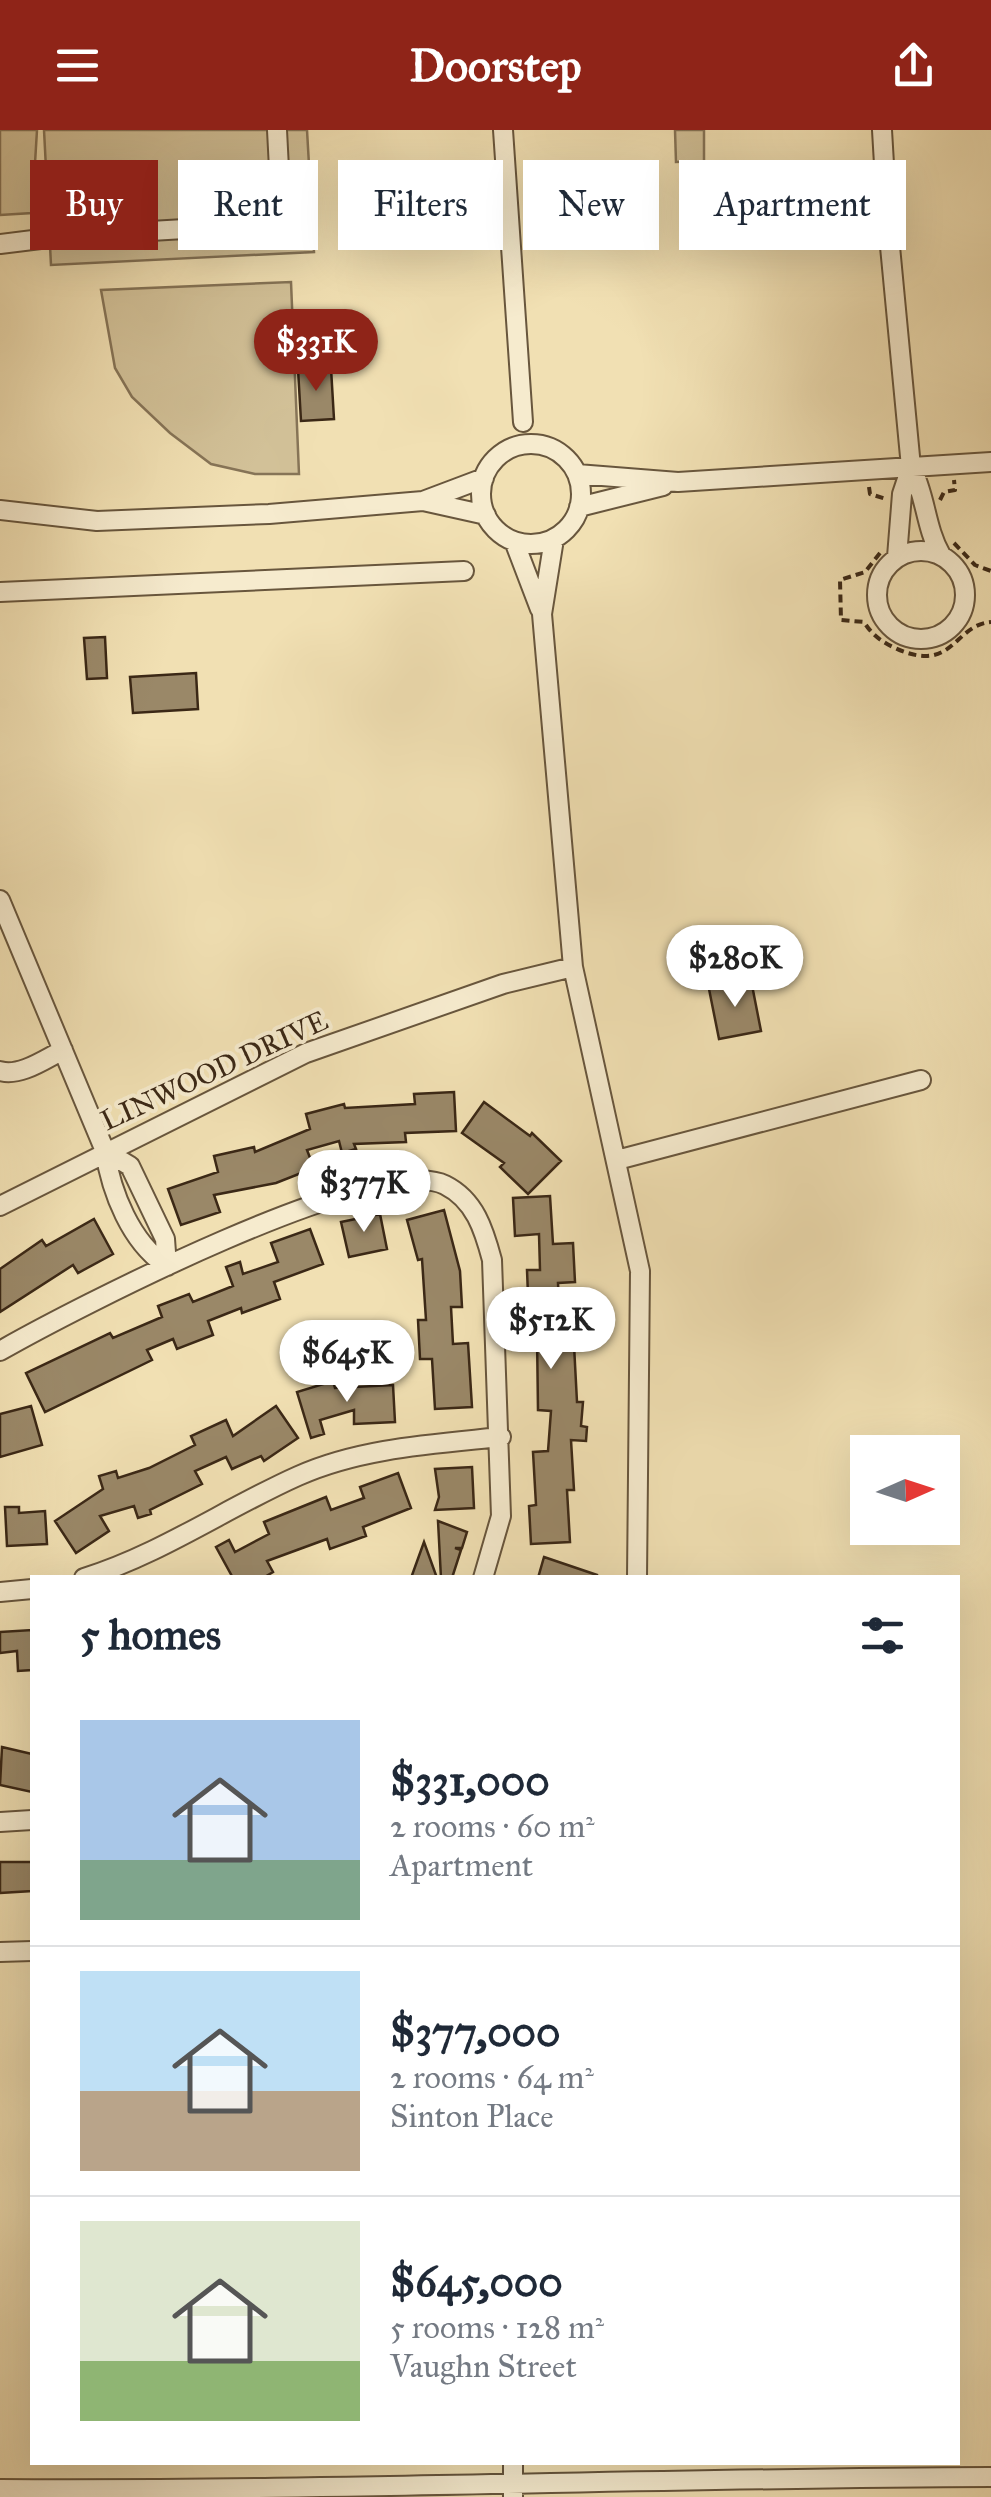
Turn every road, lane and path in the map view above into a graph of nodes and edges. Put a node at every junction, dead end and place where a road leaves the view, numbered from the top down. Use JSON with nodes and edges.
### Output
{"nodes":[{"id":1,"x":277,"y":130,"type":"edge"},
{"id":2,"x":503,"y":130,"type":"edge"},
{"id":3,"x":882,"y":130,"type":"edge"},
{"id":4,"x":0,"y":244,"type":"edge"},
{"id":5,"x":523,"y":422,"type":"dead end"},
{"id":6,"x":991,"y":462,"type":"edge"},
{"id":7,"x":952,"y":465,"type":"junction"},
{"id":8,"x":912,"y":466,"type":"junction"},
{"id":9,"x":868,"y":470,"type":"junction"},
{"id":10,"x":576,"y":474,"type":"junction"},
{"id":11,"x":484,"y":478,"type":"junction"},
{"id":12,"x":678,"y":482,"type":"junction"},
{"id":13,"x":424,"y":501,"type":"junction"},
{"id":14,"x":890,"y":502,"type":"dead end"},
{"id":15,"x":579,"y":507,"type":"junction"},
{"id":16,"x":0,"y":510,"type":"edge"},
{"id":17,"x":936,"y":510,"type":"dead end"},
{"id":18,"x":486,"y":515,"type":"junction"},
{"id":19,"x":554,"y":538,"type":"junction"},
{"id":20,"x":514,"y":541,"type":"junction"},
{"id":21,"x":945,"y":547,"type":"junction"},
{"id":22,"x":892,"y":550,"type":"junction"},
{"id":23,"x":464,"y":571,"type":"dead end"},
{"id":24,"x":991,"y":571,"type":"edge"},
{"id":25,"x":0,"y":592,"type":"edge"},
{"id":26,"x":542,"y":614,"type":"junction"},
{"id":27,"x":991,"y":622,"type":"edge"},
{"id":28,"x":0,"y":900,"type":"edge"},
{"id":29,"x":573,"y":967,"type":"junction"},
{"id":30,"x":62,"y":1050,"type":"junction"},
{"id":31,"x":0,"y":1071,"type":"edge"},
{"id":32,"x":921,"y":1080,"type":"dead end"},
{"id":33,"x":105,"y":1150,"type":"junction"},
{"id":34,"x":617,"y":1160,"type":"junction"},
{"id":35,"x":2,"y":1202,"type":"edge"},
{"id":36,"x":167,"y":1266,"type":"junction"},
{"id":37,"x":0,"y":1351,"type":"edge"},
{"id":38,"x":501,"y":1438,"type":"junction"},
{"id":39,"x":91,"y":1575,"type":"edge"},
{"id":40,"x":484,"y":1575,"type":"edge"},
{"id":41,"x":638,"y":1575,"type":"edge"},
{"id":42,"x":30,"y":1589,"type":"edge"},
{"id":43,"x":0,"y":1592,"type":"edge"},
{"id":44,"x":30,"y":1820,"type":"edge"},
{"id":45,"x":0,"y":1822,"type":"edge"},
{"id":46,"x":0,"y":1952,"type":"edge"},
{"id":47,"x":30,"y":1952,"type":"edge"},
{"id":48,"x":991,"y":2477,"type":"edge"},
{"id":49,"x":513,"y":2480,"type":"edge"},
{"id":50,"x":0,"y":2488,"type":"edge"},
{"id":51,"x":580,"y":2488,"type":"edge"}],
"edges":[{"from":1,"to":4,"type":"street"},
{"from":2,"to":5,"type":"street"},
{"from":3,"to":8,"type":"street"},
{"from":6,"to":7,"type":"street"},
{"from":7,"to":8,"type":"street"},
{"from":7,"to":17,"type":"path"},
{"from":8,"to":9,"type":"street"},
{"from":8,"to":21,"type":"street"},
{"from":8,"to":22,"type":"street"},
{"from":9,"to":12,"type":"street"},
{"from":9,"to":14,"type":"path"},
{"from":10,"to":11,"type":"street"},
{"from":10,"to":12,"type":"street"},
{"from":10,"to":15,"type":"street"},
{"from":11,"to":13,"type":"street"},
{"from":11,"to":18,"type":"street"},
{"from":12,"to":15,"type":"street"},
{"from":13,"to":16,"type":"street"},
{"from":13,"to":18,"type":"street"},
{"from":15,"to":19,"type":"street"},
{"from":18,"to":20,"type":"street"},
{"from":19,"to":20,"type":"street"},
{"from":19,"to":26,"type":"street"},
{"from":20,"to":26,"type":"street"},
{"from":21,"to":22,"type":"street"},
{"from":21,"to":22,"type":"street"},
{"from":21,"to":24,"type":"path"},
{"from":22,"to":27,"type":"path"},
{"from":23,"to":25,"type":"street"},
{"from":26,"to":29,"type":"street"},
{"from":28,"to":30,"type":"street"},
{"from":29,"to":33,"type":"street","name":"LINWOOD DRIVE"},
{"from":29,"to":34,"type":"street"},
{"from":30,"to":31,"type":"street"},
{"from":30,"to":33,"type":"street"},
{"from":32,"to":34,"type":"street"},
{"from":33,"to":35,"type":"street","name":"LINWOOD DRIVE"},
{"from":33,"to":36,"type":"street"},
{"from":34,"to":41,"type":"street"},
{"from":36,"to":37,"type":"street"},
{"from":36,"to":38,"type":"street"},
{"from":38,"to":39,"type":"street"},
{"from":38,"to":40,"type":"street"},
{"from":42,"to":43,"type":"street"},
{"from":44,"to":45,"type":"street"},
{"from":46,"to":47,"type":"street"},
{"from":48,"to":51,"type":"street"},
{"from":49,"to":50,"type":"street"},
{"from":49,"to":51,"type":"street"}]}
